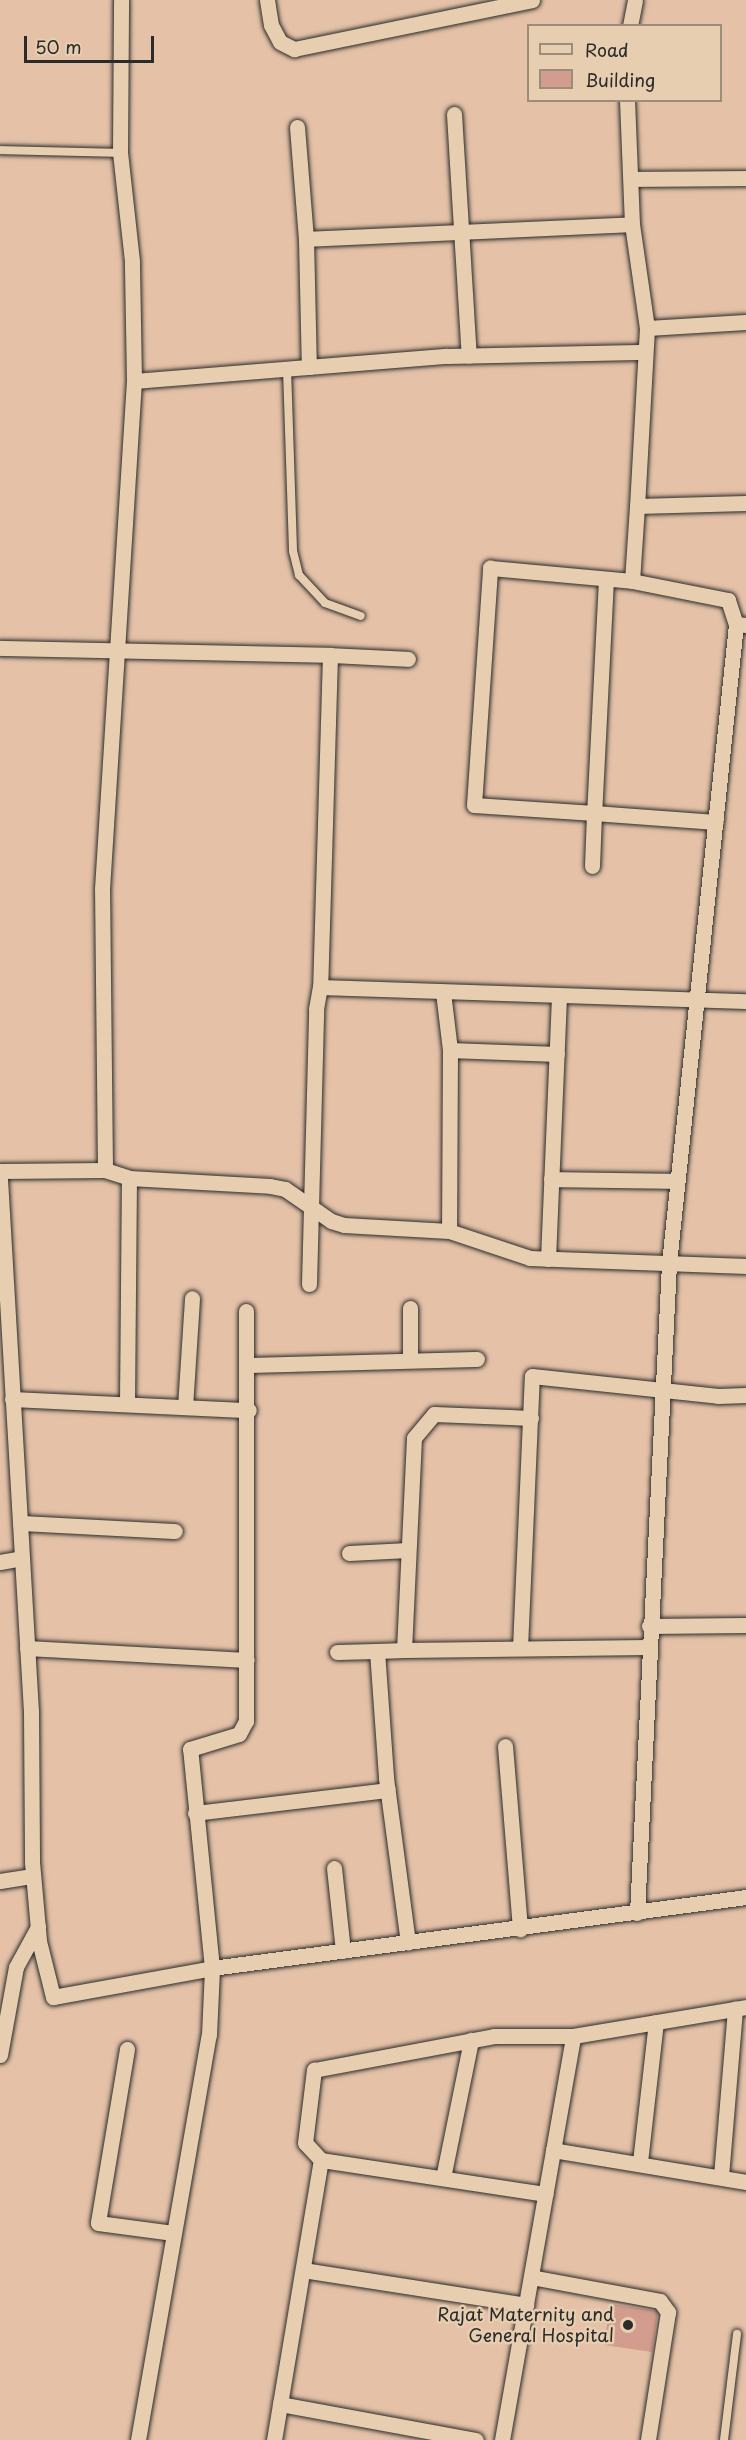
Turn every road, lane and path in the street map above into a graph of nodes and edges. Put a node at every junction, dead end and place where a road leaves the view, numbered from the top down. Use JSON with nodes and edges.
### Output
{"nodes":[{"id":1,"x":121,"y":0,"type":"edge"},
{"id":2,"x":267,"y":0,"type":"edge"},
{"id":3,"x":532,"y":0,"type":"edge"},
{"id":4,"x":635,"y":0,"type":"edge"},
{"id":5,"x":630,"y":24,"type":"edge"},
{"id":6,"x":627,"y":102,"type":"edge"},
{"id":7,"x":454,"y":114,"type":"dead end"},
{"id":8,"x":297,"y":127,"type":"dead end"},
{"id":9,"x":0,"y":150,"type":"edge"},
{"id":10,"x":120,"y":153,"type":"junction"},
{"id":11,"x":746,"y":178,"type":"edge"},
{"id":12,"x":631,"y":179,"type":"junction"},
{"id":13,"x":632,"y":224,"type":"junction"},
{"id":14,"x":460,"y":233,"type":"junction"},
{"id":15,"x":306,"y":239,"type":"junction"},
{"id":16,"x":746,"y":322,"type":"edge"},
{"id":17,"x":646,"y":328,"type":"junction"},
{"id":18,"x":645,"y":352,"type":"junction"},
{"id":19,"x":469,"y":356,"type":"junction"},
{"id":20,"x":309,"y":367,"type":"junction"},
{"id":21,"x":287,"y":369,"type":"junction"},
{"id":22,"x":134,"y":381,"type":"junction"},
{"id":23,"x":746,"y":503,"type":"edge"},
{"id":24,"x":637,"y":506,"type":"junction"},
{"id":25,"x":606,"y":579,"type":"junction"},
{"id":26,"x":632,"y":581,"type":"junction"},
{"id":27,"x":361,"y":616,"type":"dead end"},
{"id":28,"x":741,"y":624,"type":"edge"},
{"id":29,"x":0,"y":648,"type":"edge"},
{"id":30,"x":115,"y":649,"type":"junction"},
{"id":31,"x":330,"y":655,"type":"junction"},
{"id":32,"x":408,"y":659,"type":"dead end"},
{"id":33,"x":594,"y":813,"type":"junction"},
{"id":34,"x":716,"y":822,"type":"junction"},
{"id":35,"x":592,"y":866,"type":"dead end"},
{"id":36,"x":320,"y":987,"type":"junction"},
{"id":37,"x":443,"y":992,"type":"junction"},
{"id":38,"x":559,"y":996,"type":"junction"},
{"id":39,"x":694,"y":998,"type":"junction"},
{"id":40,"x":746,"y":1001,"type":"edge"},
{"id":41,"x":450,"y":1050,"type":"junction"},
{"id":42,"x":557,"y":1054,"type":"junction"},
{"id":43,"x":105,"y":1170,"type":"junction"},
{"id":44,"x":0,"y":1171,"type":"edge"},
{"id":45,"x":129,"y":1178,"type":"junction"},
{"id":46,"x":0,"y":1179,"type":"edge"},
{"id":47,"x":551,"y":1179,"type":"junction"},
{"id":48,"x":677,"y":1181,"type":"junction"},
{"id":49,"x":309,"y":1207,"type":"junction"},
{"id":50,"x":449,"y":1231,"type":"junction"},
{"id":51,"x":548,"y":1259,"type":"junction"},
{"id":52,"x":669,"y":1263,"type":"junction"},
{"id":53,"x":746,"y":1266,"type":"edge"},
{"id":54,"x":309,"y":1284,"type":"dead end"},
{"id":55,"x":192,"y":1298,"type":"dead end"},
{"id":56,"x":410,"y":1308,"type":"dead end"},
{"id":57,"x":246,"y":1311,"type":"dead end"},
{"id":58,"x":5,"y":1346,"type":"edge"},
{"id":59,"x":477,"y":1359,"type":"dead end"},
{"id":60,"x":411,"y":1360,"type":"junction"},
{"id":61,"x":247,"y":1365,"type":"junction"},
{"id":62,"x":662,"y":1387,"type":"junction"},
{"id":63,"x":746,"y":1395,"type":"edge"},
{"id":64,"x":12,"y":1399,"type":"junction"},
{"id":65,"x":127,"y":1404,"type":"junction"},
{"id":66,"x":185,"y":1407,"type":"junction"},
{"id":67,"x":249,"y":1410,"type":"junction"},
{"id":68,"x":531,"y":1418,"type":"junction"},
{"id":69,"x":20,"y":1523,"type":"junction"},
{"id":70,"x":175,"y":1531,"type":"dead end"},
{"id":71,"x":408,"y":1551,"type":"junction"},
{"id":72,"x":349,"y":1553,"type":"dead end"},
{"id":73,"x":22,"y":1558,"type":"junction"},
{"id":74,"x":0,"y":1562,"type":"edge"},
{"id":75,"x":746,"y":1625,"type":"edge"},
{"id":76,"x":649,"y":1626,"type":"junction"},
{"id":77,"x":648,"y":1647,"type":"junction"},
{"id":78,"x":27,"y":1648,"type":"junction"},
{"id":79,"x":520,"y":1648,"type":"junction"},
{"id":80,"x":404,"y":1650,"type":"junction"},
{"id":81,"x":377,"y":1651,"type":"junction"},
{"id":82,"x":337,"y":1652,"type":"dead end"},
{"id":83,"x":247,"y":1660,"type":"junction"},
{"id":84,"x":505,"y":1746,"type":"dead end"},
{"id":85,"x":388,"y":1790,"type":"junction"},
{"id":86,"x":195,"y":1813,"type":"junction"},
{"id":87,"x":334,"y":1868,"type":"dead end"},
{"id":88,"x":33,"y":1876,"type":"junction"},
{"id":89,"x":0,"y":1881,"type":"edge"},
{"id":90,"x":746,"y":1898,"type":"edge"},
{"id":91,"x":637,"y":1913,"type":"junction"},
{"id":92,"x":38,"y":1927,"type":"junction"},
{"id":93,"x":520,"y":1929,"type":"junction"},
{"id":94,"x":408,"y":1943,"type":"junction"},
{"id":95,"x":343,"y":1951,"type":"junction"},
{"id":96,"x":212,"y":1968,"type":"junction"},
{"id":97,"x":740,"y":2008,"type":"edge"},
{"id":98,"x":656,"y":2022,"type":"junction"},
{"id":99,"x":573,"y":2036,"type":"junction"},
{"id":100,"x":471,"y":2040,"type":"junction"},
{"id":101,"x":127,"y":2049,"type":"dead end"},
{"id":102,"x":0,"y":2055,"type":"edge"},
{"id":103,"x":553,"y":2150,"type":"junction"},
{"id":104,"x":321,"y":2160,"type":"junction"},
{"id":105,"x":640,"y":2162,"type":"junction"},
{"id":106,"x":721,"y":2176,"type":"junction"},
{"id":107,"x":443,"y":2178,"type":"junction"},
{"id":108,"x":746,"y":2182,"type":"edge"},
{"id":109,"x":545,"y":2194,"type":"junction"},
{"id":110,"x":173,"y":2233,"type":"junction"},
{"id":111,"x":303,"y":2270,"type":"junction"},
{"id":112,"x":531,"y":2277,"type":"junction"},
{"id":113,"x":526,"y":2305,"type":"junction"},
{"id":114,"x":737,"y":2334,"type":"dead end"},
{"id":115,"x":280,"y":2404,"type":"junction"},
{"id":116,"x":138,"y":2440,"type":"edge"},
{"id":117,"x":274,"y":2440,"type":"edge"},
{"id":118,"x":476,"y":2440,"type":"edge"},
{"id":119,"x":502,"y":2440,"type":"edge"},
{"id":120,"x":648,"y":2440,"type":"edge"},
{"id":121,"x":724,"y":2440,"type":"edge"}],
"edges":[{"from":1,"to":10,"type":"street"},
{"from":2,"to":3,"type":"street"},
{"from":4,"to":5,"type":"street"},
{"from":6,"to":12,"type":"street"},
{"from":7,"to":14,"type":"street"},
{"from":8,"to":15,"type":"street"},
{"from":9,"to":10,"type":"lane"},
{"from":10,"to":22,"type":"street"},
{"from":11,"to":12,"type":"street"},
{"from":12,"to":13,"type":"street"},
{"from":13,"to":14,"type":"street"},
{"from":13,"to":17,"type":"street"},
{"from":14,"to":15,"type":"street"},
{"from":14,"to":19,"type":"street"},
{"from":15,"to":20,"type":"street"},
{"from":16,"to":17,"type":"street"},
{"from":17,"to":18,"type":"street"},
{"from":18,"to":19,"type":"street"},
{"from":18,"to":24,"type":"street"},
{"from":19,"to":20,"type":"street"},
{"from":20,"to":21,"type":"street"},
{"from":21,"to":22,"type":"street"},
{"from":21,"to":27,"type":"lane"},
{"from":22,"to":30,"type":"street"},
{"from":23,"to":24,"type":"street"},
{"from":24,"to":26,"type":"street"},
{"from":25,"to":26,"type":"street"},
{"from":25,"to":33,"type":"street"},
{"from":25,"to":33,"type":"street"},
{"from":26,"to":28,"type":"street"},
{"from":28,"to":34,"type":"street"},
{"from":29,"to":30,"type":"street"},
{"from":30,"to":31,"type":"street"},
{"from":30,"to":43,"type":"street"},
{"from":31,"to":32,"type":"street"},
{"from":31,"to":36,"type":"street"},
{"from":33,"to":34,"type":"street"},
{"from":33,"to":35,"type":"street"},
{"from":34,"to":39,"type":"street"},
{"from":36,"to":37,"type":"street"},
{"from":36,"to":49,"type":"street"},
{"from":37,"to":38,"type":"street"},
{"from":37,"to":41,"type":"street"},
{"from":38,"to":39,"type":"street"},
{"from":38,"to":42,"type":"street"},
{"from":39,"to":40,"type":"street"},
{"from":39,"to":48,"type":"street"},
{"from":41,"to":42,"type":"street"},
{"from":41,"to":50,"type":"street"},
{"from":42,"to":47,"type":"street"},
{"from":43,"to":44,"type":"street"},
{"from":43,"to":45,"type":"street"},
{"from":45,"to":49,"type":"street"},
{"from":45,"to":65,"type":"street"},
{"from":46,"to":58,"type":"street"},
{"from":47,"to":48,"type":"street"},
{"from":47,"to":51,"type":"street"},
{"from":48,"to":52,"type":"street"},
{"from":49,"to":50,"type":"street"},
{"from":49,"to":54,"type":"street"},
{"from":50,"to":51,"type":"street"},
{"from":51,"to":52,"type":"street"},
{"from":52,"to":53,"type":"street"},
{"from":52,"to":62,"type":"street"},
{"from":55,"to":66,"type":"street"},
{"from":56,"to":60,"type":"street"},
{"from":57,"to":61,"type":"street"},
{"from":58,"to":64,"type":"street"},
{"from":59,"to":60,"type":"street"},
{"from":60,"to":61,"type":"street"},
{"from":61,"to":67,"type":"street"},
{"from":62,"to":63,"type":"street"},
{"from":62,"to":68,"type":"street"},
{"from":62,"to":76,"type":"street"},
{"from":64,"to":65,"type":"street"},
{"from":64,"to":69,"type":"street"},
{"from":65,"to":66,"type":"street"},
{"from":66,"to":67,"type":"street"},
{"from":67,"to":83,"type":"street"},
{"from":68,"to":71,"type":"street"},
{"from":68,"to":79,"type":"street"},
{"from":69,"to":70,"type":"street"},
{"from":69,"to":73,"type":"street"},
{"from":71,"to":72,"type":"street"},
{"from":71,"to":80,"type":"street"},
{"from":73,"to":74,"type":"street"},
{"from":73,"to":78,"type":"street"},
{"from":75,"to":76,"type":"street"},
{"from":76,"to":77,"type":"street"},
{"from":77,"to":79,"type":"street"},
{"from":77,"to":91,"type":"street"},
{"from":78,"to":83,"type":"street"},
{"from":78,"to":88,"type":"street"},
{"from":79,"to":80,"type":"street"},
{"from":80,"to":81,"type":"street"},
{"from":81,"to":82,"type":"street"},
{"from":81,"to":85,"type":"street"},
{"from":83,"to":86,"type":"street"},
{"from":84,"to":93,"type":"street"},
{"from":85,"to":86,"type":"street"},
{"from":85,"to":94,"type":"street"},
{"from":86,"to":96,"type":"street"},
{"from":87,"to":95,"type":"street"},
{"from":88,"to":89,"type":"street"},
{"from":88,"to":92,"type":"street"},
{"from":90,"to":91,"type":"street"},
{"from":91,"to":93,"type":"street"},
{"from":92,"to":96,"type":"street"},
{"from":92,"to":102,"type":"street"},
{"from":93,"to":94,"type":"street"},
{"from":94,"to":95,"type":"street"},
{"from":95,"to":96,"type":"street"},
{"from":96,"to":110,"type":"street"},
{"from":97,"to":98,"type":"street"},
{"from":97,"to":106,"type":"street"},
{"from":98,"to":99,"type":"street"},
{"from":98,"to":105,"type":"street"},
{"from":99,"to":100,"type":"street"},
{"from":99,"to":103,"type":"street"},
{"from":100,"to":104,"type":"street"},
{"from":100,"to":107,"type":"street"},
{"from":101,"to":110,"type":"street"},
{"from":103,"to":105,"type":"street"},
{"from":103,"to":109,"type":"street"},
{"from":104,"to":107,"type":"street"},
{"from":104,"to":111,"type":"street"},
{"from":105,"to":106,"type":"street"},
{"from":106,"to":108,"type":"street"},
{"from":107,"to":109,"type":"street"},
{"from":109,"to":112,"type":"street"},
{"from":110,"to":116,"type":"street"},
{"from":111,"to":113,"type":"street"},
{"from":111,"to":115,"type":"street"},
{"from":112,"to":113,"type":"street"},
{"from":112,"to":120,"type":"street"},
{"from":113,"to":119,"type":"street"},
{"from":114,"to":121,"type":"lane"},
{"from":115,"to":117,"type":"street"},
{"from":115,"to":118,"type":"street"}]}
